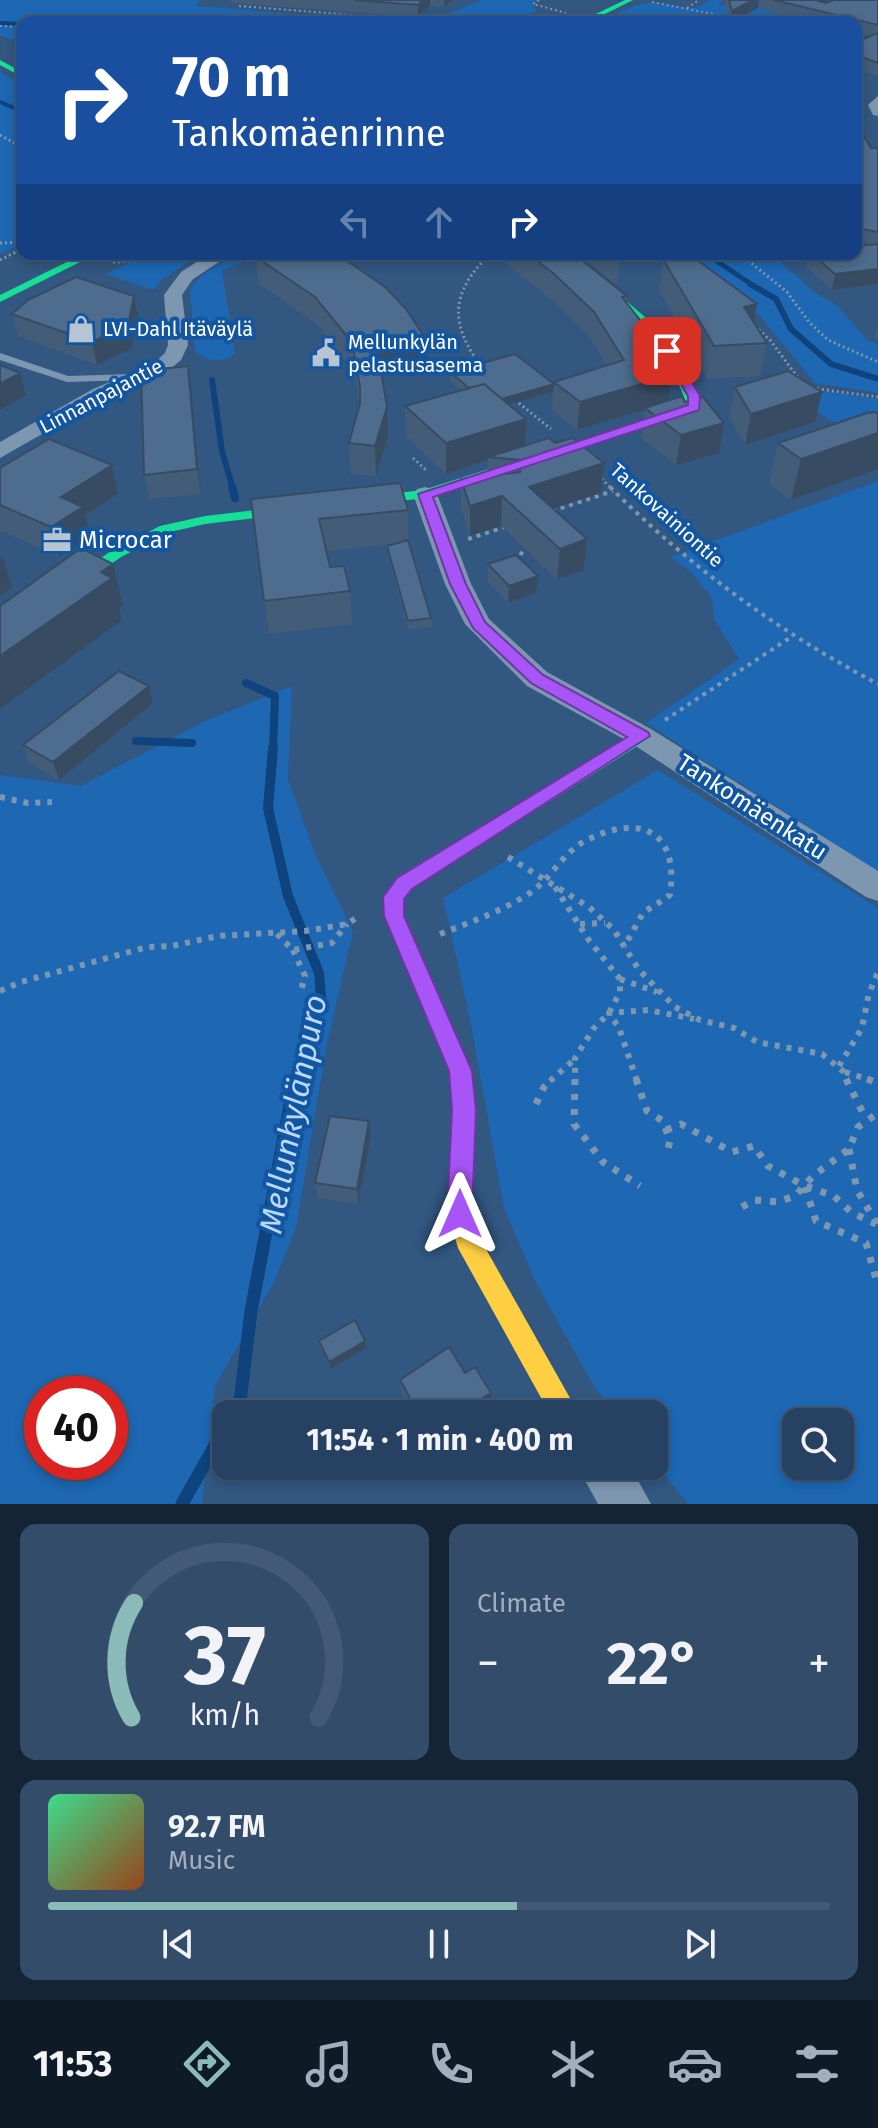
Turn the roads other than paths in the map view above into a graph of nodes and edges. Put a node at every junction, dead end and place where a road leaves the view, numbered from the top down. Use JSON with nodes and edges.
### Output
{"nodes":[{"id":1,"x":612,"y":0,"type":"edge"},
{"id":2,"x":638,"y":1,"type":"edge"},
{"id":3,"x":581,"y":16,"type":"edge"},
{"id":4,"x":586,"y":16,"type":"edge"},
{"id":5,"x":878,"y":100,"type":"edge"},
{"id":6,"x":878,"y":112,"type":"edge"},
{"id":7,"x":53,"y":260,"type":"edge"},
{"id":8,"x":79,"y":260,"type":"edge"},
{"id":9,"x":212,"y":260,"type":"edge"},
{"id":10,"x":566,"y":260,"type":"edge"},
{"id":11,"x":0,"y":286,"type":"edge"},
{"id":12,"x":0,"y":299,"type":"edge"},
{"id":13,"x":0,"y":356,"type":"edge"},
{"id":14,"x":134,"y":377,"type":"junction"},
{"id":15,"x":0,"y":451,"type":"edge"},
{"id":16,"x":425,"y":494,"type":"junction"},
{"id":17,"x":0,"y":637,"type":"edge"},
{"id":18,"x":641,"y":736,"type":"junction"},
{"id":19,"x":878,"y":888,"type":"edge"},
{"id":20,"x":557,"y":1400,"type":"edge"},
{"id":21,"x":611,"y":1480,"type":"edge"},
{"id":22,"x":627,"y":1504,"type":"edge"}],
"edges":[{"from":1,"to":3,"type":"street"},
{"from":2,"to":4,"type":"street"},
{"from":5,"to":6,"type":"street"},
{"from":7,"to":11,"type":"street"},
{"from":8,"to":12,"type":"street"},
{"from":9,"to":14,"type":"street","name":"Linnanpajantie"},
{"from":10,"to":16,"type":"street"},
{"from":13,"to":14,"type":"lane"},
{"from":14,"to":15,"type":"street","name":"Linnanpajantie"},
{"from":16,"to":17,"type":"street"},
{"from":16,"to":18,"type":"street","name":"Tankomäenkatu"},
{"from":18,"to":19,"type":"street","name":"Tankomäenkatu"},
{"from":18,"to":20,"type":"street"},
{"from":21,"to":22,"type":"street"}]}
